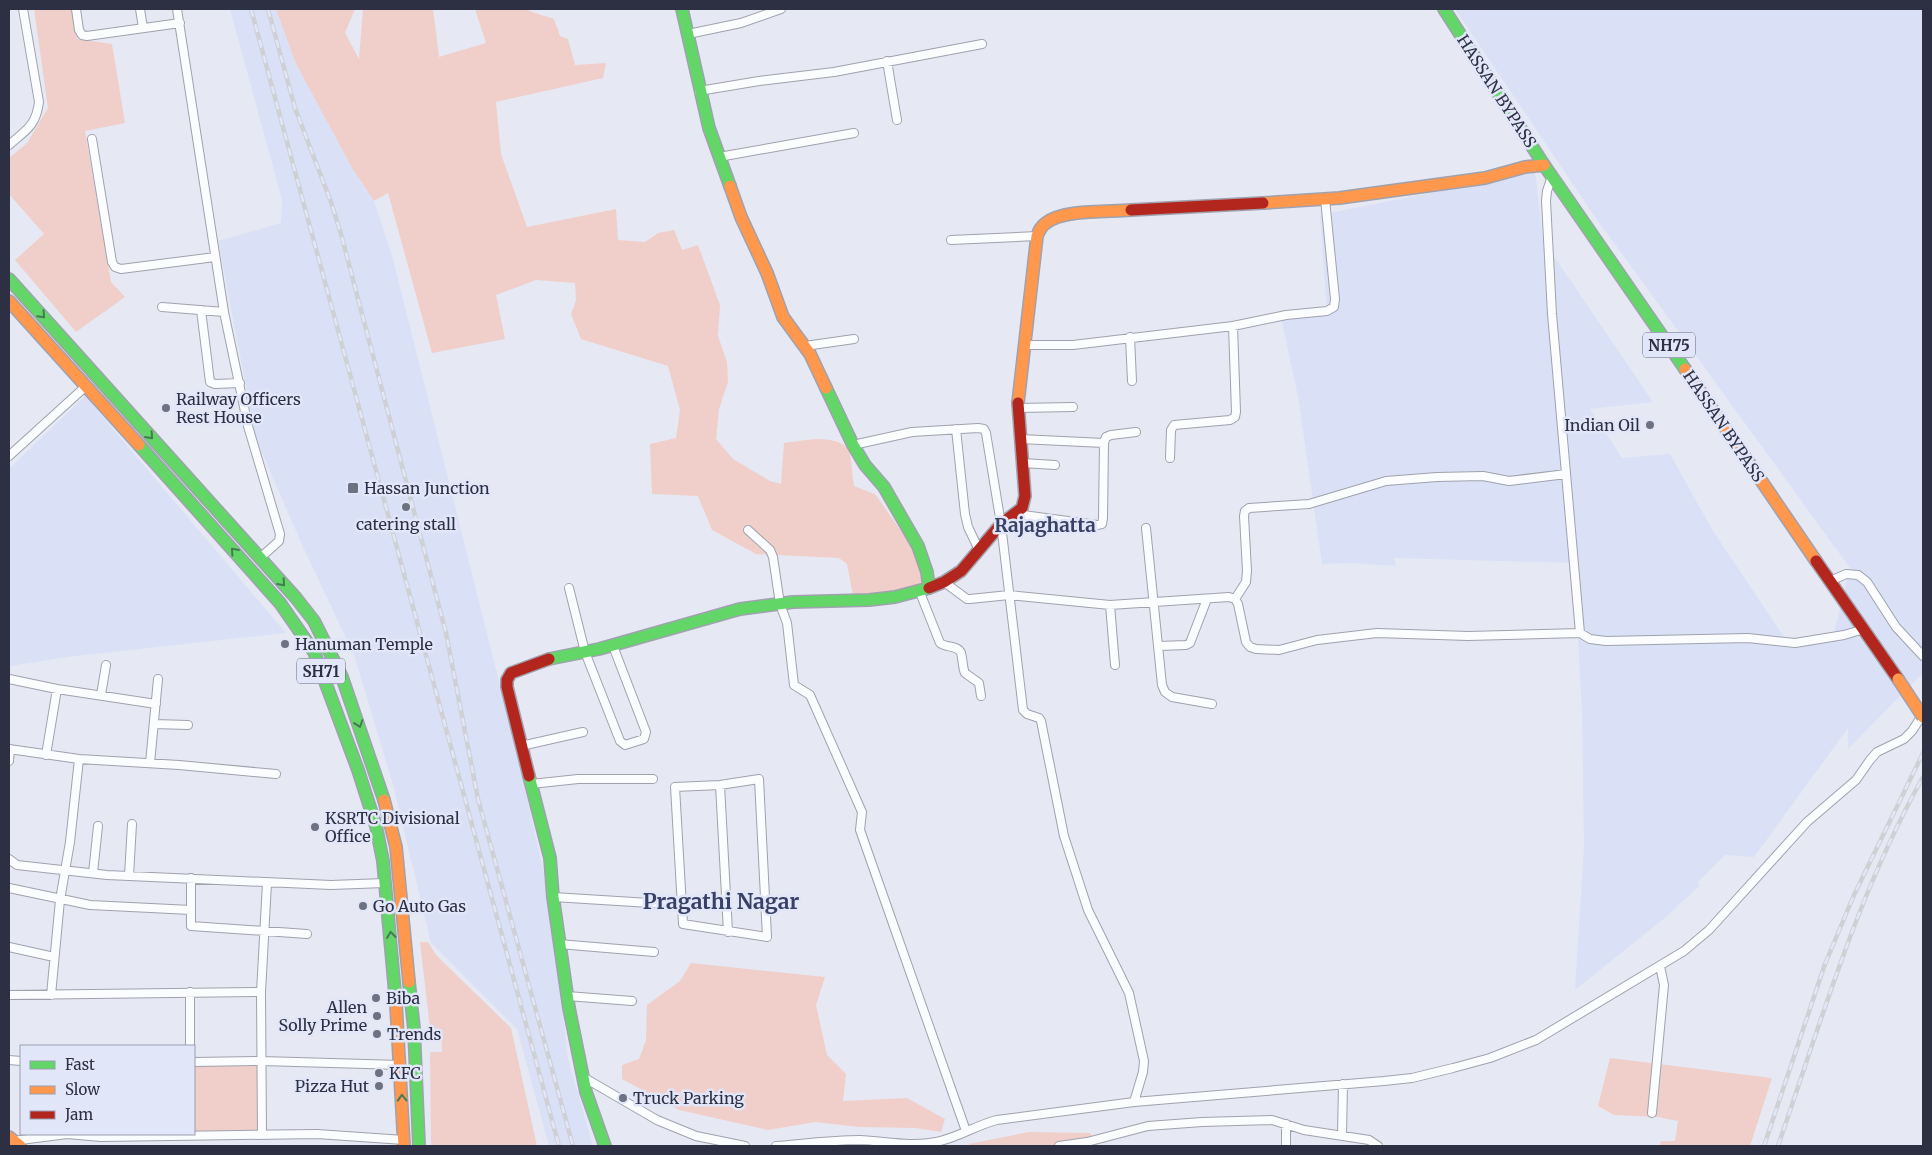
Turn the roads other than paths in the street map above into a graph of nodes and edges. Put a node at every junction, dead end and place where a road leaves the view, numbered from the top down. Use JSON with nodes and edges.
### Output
{"nodes":[{"id":1,"x":23,"y":9,"type":"edge"},
{"id":2,"x":76,"y":9,"type":"edge"},
{"id":3,"x":140,"y":9,"type":"edge"},
{"id":4,"x":177,"y":9,"type":"edge"},
{"id":5,"x":682,"y":9,"type":"edge"},
{"id":6,"x":781,"y":9,"type":"edge"},
{"id":7,"x":1444,"y":9,"type":"edge"},
{"id":8,"x":180,"y":24,"type":"junction"},
{"id":9,"x":143,"y":28,"type":"junction"},
{"id":10,"x":688,"y":34,"type":"junction"},
{"id":11,"x":982,"y":44,"type":"dead end"},
{"id":12,"x":888,"y":62,"type":"junction"},
{"id":13,"x":699,"y":91,"type":"junction"},
{"id":14,"x":897,"y":120,"type":"dead end"},
{"id":15,"x":854,"y":133,"type":"dead end"},
{"id":16,"x":92,"y":139,"type":"dead end"},
{"id":17,"x":9,"y":145,"type":"edge"},
{"id":18,"x":719,"y":157,"type":"junction"},
{"id":19,"x":1544,"y":165,"type":"junction"},
{"id":20,"x":1552,"y":176,"type":"junction"},
{"id":21,"x":1325,"y":199,"type":"junction"},
{"id":22,"x":1037,"y":236,"type":"junction"},
{"id":23,"x":951,"y":240,"type":"dead end"},
{"id":24,"x":215,"y":257,"type":"junction"},
{"id":25,"x":9,"y":279,"type":"edge"},
{"id":26,"x":9,"y":302,"type":"edge"},
{"id":27,"x":162,"y":307,"type":"dead end"},
{"id":28,"x":200,"y":310,"type":"junction"},
{"id":29,"x":224,"y":312,"type":"junction"},
{"id":30,"x":1233,"y":326,"type":"junction"},
{"id":31,"x":1130,"y":338,"type":"junction"},
{"id":32,"x":854,"y":339,"type":"dead end"},
{"id":33,"x":1024,"y":345,"type":"junction"},
{"id":34,"x":805,"y":346,"type":"junction"},
{"id":35,"x":1132,"y":381,"type":"dead end"},
{"id":36,"x":240,"y":383,"type":"junction"},
{"id":37,"x":85,"y":387,"type":"junction"},
{"id":38,"x":108,"y":389,"type":"junction"},
{"id":39,"x":97,"y":399,"type":"junction"},
{"id":40,"x":1073,"y":407,"type":"dead end"},
{"id":41,"x":1018,"y":408,"type":"junction"},
{"id":42,"x":956,"y":429,"type":"junction"},
{"id":43,"x":1136,"y":432,"type":"dead end"},
{"id":44,"x":1020,"y":439,"type":"junction"},
{"id":45,"x":1104,"y":443,"type":"junction"},
{"id":46,"x":853,"y":445,"type":"junction"},
{"id":47,"x":9,"y":456,"type":"edge"},
{"id":48,"x":1170,"y":458,"type":"dead end"},
{"id":49,"x":1022,"y":464,"type":"junction"},
{"id":50,"x":1055,"y":465,"type":"dead end"},
{"id":51,"x":1566,"y":474,"type":"junction"},
{"id":52,"x":1016,"y":514,"type":"junction"},
{"id":53,"x":1001,"y":524,"type":"junction"},
{"id":54,"x":1146,"y":528,"type":"dead end"},
{"id":55,"x":748,"y":530,"type":"dead end"},
{"id":56,"x":979,"y":550,"type":"junction"},
{"id":57,"x":260,"y":558,"type":"junction"},
{"id":58,"x":1830,"y":581,"type":"junction"},
{"id":59,"x":944,"y":582,"type":"junction"},
{"id":60,"x":569,"y":588,"type":"dead end"},
{"id":61,"x":924,"y":589,"type":"junction"},
{"id":62,"x":1009,"y":595,"type":"junction"},
{"id":63,"x":296,"y":598,"type":"junction"},
{"id":64,"x":1207,"y":599,"type":"junction"},
{"id":65,"x":1235,"y":599,"type":"junction"},
{"id":66,"x":1153,"y":603,"type":"junction"},
{"id":67,"x":780,"y":604,"type":"junction"},
{"id":68,"x":1110,"y":605,"type":"junction"},
{"id":69,"x":284,"y":607,"type":"junction"},
{"id":70,"x":1864,"y":629,"type":"junction"},
{"id":71,"x":1580,"y":633,"type":"junction"},
{"id":72,"x":613,"y":646,"type":"junction"},
{"id":73,"x":1159,"y":646,"type":"junction"},
{"id":74,"x":585,"y":652,"type":"junction"},
{"id":75,"x":1923,"y":656,"type":"edge"},
{"id":76,"x":106,"y":665,"type":"dead end"},
{"id":77,"x":1116,"y":665,"type":"dead end"},
{"id":78,"x":9,"y":679,"type":"edge"},
{"id":79,"x":158,"y":679,"type":"dead end"},
{"id":80,"x":57,"y":689,"type":"junction"},
{"id":81,"x":101,"y":695,"type":"junction"},
{"id":82,"x":982,"y":696,"type":"dead end"},
{"id":83,"x":156,"y":704,"type":"junction"},
{"id":84,"x":1212,"y":704,"type":"dead end"},
{"id":85,"x":1923,"y":716,"type":"edge"},
{"id":86,"x":154,"y":724,"type":"junction"},
{"id":87,"x":188,"y":725,"type":"dead end"},
{"id":88,"x":583,"y":732,"type":"dead end"},
{"id":89,"x":521,"y":746,"type":"junction"},
{"id":90,"x":10,"y":749,"type":"edge"},
{"id":91,"x":46,"y":755,"type":"junction"},
{"id":92,"x":79,"y":759,"type":"junction"},
{"id":93,"x":9,"y":761,"type":"edge"},
{"id":94,"x":150,"y":763,"type":"junction"},
{"id":95,"x":374,"y":767,"type":"junction"},
{"id":96,"x":358,"y":770,"type":"junction"},
{"id":97,"x":276,"y":774,"type":"dead end"},
{"id":98,"x":652,"y":779,"type":"dead end"},
{"id":99,"x":531,"y":784,"type":"junction"},
{"id":100,"x":720,"y":785,"type":"junction"},
{"id":101,"x":132,"y":824,"type":"dead end"},
{"id":102,"x":98,"y":826,"type":"dead end"},
{"id":103,"x":9,"y":859,"type":"edge"},
{"id":104,"x":64,"y":870,"type":"junction"},
{"id":105,"x":93,"y":873,"type":"junction"},
{"id":106,"x":129,"y":876,"type":"junction"},
{"id":107,"x":191,"y":878,"type":"junction"},
{"id":108,"x":266,"y":882,"type":"junction"},
{"id":109,"x":385,"y":883,"type":"junction"},
{"id":110,"x":9,"y":888,"type":"edge"},
{"id":111,"x":553,"y":898,"type":"junction"},
{"id":112,"x":60,"y":900,"type":"junction"},
{"id":113,"x":682,"y":905,"type":"junction"},
{"id":114,"x":191,"y":910,"type":"junction"},
{"id":115,"x":264,"y":932,"type":"junction"},
{"id":116,"x":728,"y":932,"type":"junction"},
{"id":117,"x":307,"y":934,"type":"dead end"},
{"id":118,"x":559,"y":944,"type":"junction"},
{"id":119,"x":9,"y":947,"type":"edge"},
{"id":120,"x":654,"y":952,"type":"dead end"},
{"id":121,"x":54,"y":957,"type":"junction"},
{"id":122,"x":1660,"y":966,"type":"junction"},
{"id":123,"x":190,"y":992,"type":"junction"},
{"id":124,"x":261,"y":992,"type":"junction"},
{"id":125,"x":9,"y":995,"type":"edge"},
{"id":126,"x":51,"y":995,"type":"junction"},
{"id":127,"x":567,"y":996,"type":"junction"},
{"id":128,"x":632,"y":1001,"type":"dead end"},
{"id":129,"x":190,"y":1045,"type":"edge"},
{"id":130,"x":195,"y":1062,"type":"edge"},
{"id":131,"x":261,"y":1062,"type":"junction"},
{"id":132,"x":401,"y":1064,"type":"junction"},
{"id":133,"x":416,"y":1064,"type":"junction"},
{"id":134,"x":583,"y":1077,"type":"junction"},
{"id":135,"x":1344,"y":1084,"type":"junction"},
{"id":136,"x":1134,"y":1102,"type":"junction"},
{"id":137,"x":1652,"y":1113,"type":"dead end"},
{"id":138,"x":1286,"y":1124,"type":"junction"},
{"id":139,"x":966,"y":1131,"type":"junction"},
{"id":140,"x":60,"y":1135,"type":"edge"},
{"id":141,"x":84,"y":1135,"type":"edge"},
{"id":142,"x":190,"y":1135,"type":"edge"},
{"id":143,"x":262,"y":1135,"type":"junction"},
{"id":144,"x":1342,"y":1135,"type":"junction"},
{"id":145,"x":14,"y":1142,"type":"edge"},
{"id":146,"x":953,"y":1142,"type":"edge"},
{"id":147,"x":404,"y":1143,"type":"edge"},
{"id":148,"x":419,"y":1146,"type":"edge"},
{"id":149,"x":605,"y":1146,"type":"edge"},
{"id":150,"x":746,"y":1146,"type":"edge"},
{"id":151,"x":776,"y":1146,"type":"edge"},
{"id":152,"x":1059,"y":1146,"type":"edge"},
{"id":153,"x":1286,"y":1146,"type":"edge"},
{"id":154,"x":1378,"y":1146,"type":"edge"}],
"edges":[{"from":1,"to":17,"type":"street"},
{"from":2,"to":9,"type":"street"},
{"from":3,"to":9,"type":"street"},
{"from":4,"to":8,"type":"street"},
{"from":5,"to":10,"type":"main road"},
{"from":6,"to":10,"type":"street"},
{"from":7,"to":19,"type":"main road","name":"HASSAN BYPASS","number":"NH75"},
{"from":8,"to":9,"type":"street"},
{"from":8,"to":24,"type":"street"},
{"from":10,"to":13,"type":"main road"},
{"from":11,"to":12,"type":"street"},
{"from":12,"to":13,"type":"street"},
{"from":12,"to":14,"type":"street"},
{"from":13,"to":18,"type":"main road"},
{"from":15,"to":18,"type":"street"},
{"from":16,"to":24,"type":"street"},
{"from":18,"to":34,"type":"main road"},
{"from":19,"to":20,"type":"main road","name":"HASSAN BYPASS","number":"NH75"},
{"from":19,"to":21,"type":"main road"},
{"from":20,"to":51,"type":"street"},
{"from":20,"to":58,"type":"main road","name":"HASSAN BYPASS","number":"NH75"},
{"from":21,"to":22,"type":"main road"},
{"from":21,"to":30,"type":"street"},
{"from":22,"to":23,"type":"street"},
{"from":22,"to":33,"type":"main road"},
{"from":24,"to":29,"type":"street"},
{"from":25,"to":38,"type":"main road","number":"SH71","one_way":true},
{"from":26,"to":37,"type":"main road","number":"SH71"},
{"from":27,"to":28,"type":"street"},
{"from":28,"to":29,"type":"street"},
{"from":28,"to":36,"type":"street"},
{"from":29,"to":36,"type":"street"},
{"from":30,"to":31,"type":"street"},
{"from":30,"to":48,"type":"street"},
{"from":31,"to":33,"type":"street"},
{"from":31,"to":35,"type":"street"},
{"from":32,"to":34,"type":"street"},
{"from":33,"to":41,"type":"main road"},
{"from":34,"to":46,"type":"main road"},
{"from":36,"to":57,"type":"street"},
{"from":37,"to":39,"type":"main road","number":"SH71"},
{"from":37,"to":47,"type":"street"},
{"from":38,"to":39,"type":"main road"},
{"from":38,"to":57,"type":"main road","number":"SH71","one_way":true},
{"from":69,"to":39,"type":"main road","number":"SH71","one_way":true},
{"from":40,"to":41,"type":"street"},
{"from":41,"to":44,"type":"main road"},
{"from":42,"to":46,"type":"street"},
{"from":42,"to":53,"type":"street"},
{"from":42,"to":56,"type":"street"},
{"from":43,"to":45,"type":"street"},
{"from":44,"to":45,"type":"street"},
{"from":44,"to":49,"type":"main road"},
{"from":45,"to":52,"type":"street"},
{"from":46,"to":61,"type":"main road"},
{"from":49,"to":50,"type":"street"},
{"from":49,"to":52,"type":"main road"},
{"from":51,"to":65,"type":"street"},
{"from":51,"to":71,"type":"street"},
{"from":52,"to":53,"type":"main road"},
{"from":53,"to":56,"type":"main road"},
{"from":53,"to":62,"type":"street"},
{"from":54,"to":66,"type":"street"},
{"from":55,"to":67,"type":"street"},
{"from":56,"to":59,"type":"main road"},
{"from":57,"to":63,"type":"main road","number":"SH71","one_way":true},
{"from":58,"to":70,"type":"main road","name":"HASSAN BYPASS","number":"NH75"},
{"from":58,"to":75,"type":"street"},
{"from":59,"to":61,"type":"main road"},
{"from":59,"to":62,"type":"street"},
{"from":60,"to":74,"type":"street"},
{"from":61,"to":67,"type":"main road"},
{"from":61,"to":82,"type":"street"},
{"from":62,"to":68,"type":"street"},
{"from":62,"to":136,"type":"street"},
{"from":63,"to":69,"type":"main road"},
{"from":63,"to":95,"type":"main road","number":"SH71","one_way":true},
{"from":64,"to":65,"type":"street"},
{"from":64,"to":66,"type":"street"},
{"from":64,"to":73,"type":"street"},
{"from":65,"to":71,"type":"street"},
{"from":66,"to":68,"type":"street"},
{"from":66,"to":73,"type":"street"},
{"from":67,"to":72,"type":"main road"},
{"from":67,"to":139,"type":"street"},
{"from":68,"to":77,"type":"street"},
{"from":69,"to":96,"type":"main road","number":"SH71"},
{"from":70,"to":71,"type":"street"},
{"from":70,"to":85,"type":"main road","name":"HASSAN BYPASS","number":"NH75","bridge":true},
{"from":72,"to":74,"type":"main road"},
{"from":72,"to":74,"type":"street"},
{"from":73,"to":84,"type":"street"},
{"from":74,"to":89,"type":"main road"},
{"from":76,"to":81,"type":"street"},
{"from":78,"to":80,"type":"street"},
{"from":79,"to":83,"type":"street"},
{"from":80,"to":81,"type":"street"},
{"from":80,"to":91,"type":"street"},
{"from":81,"to":83,"type":"street"},
{"from":83,"to":86,"type":"street"},
{"from":85,"to":122,"type":"street"},
{"from":86,"to":87,"type":"street"},
{"from":86,"to":94,"type":"street"},
{"from":88,"to":89,"type":"street"},
{"from":89,"to":99,"type":"main road"},
{"from":90,"to":91,"type":"street"},
{"from":90,"to":93,"type":"street"},
{"from":91,"to":92,"type":"street"},
{"from":92,"to":94,"type":"street"},
{"from":92,"to":104,"type":"street"},
{"from":94,"to":97,"type":"street"},
{"from":95,"to":96,"type":"main road"},
{"from":95,"to":133,"type":"main road","number":"SH71"},
{"from":96,"to":109,"type":"main road","number":"SH71"},
{"from":98,"to":99,"type":"street"},
{"from":99,"to":111,"type":"main road"},
{"from":100,"to":113,"type":"street"},
{"from":100,"to":116,"type":"street"},
{"from":100,"to":116,"type":"street"},
{"from":101,"to":106,"type":"street"},
{"from":102,"to":105,"type":"street"},
{"from":103,"to":104,"type":"street"},
{"from":104,"to":105,"type":"street"},
{"from":104,"to":112,"type":"street"},
{"from":105,"to":106,"type":"street"},
{"from":106,"to":107,"type":"street"},
{"from":107,"to":108,"type":"street"},
{"from":107,"to":114,"type":"street"},
{"from":108,"to":109,"type":"street"},
{"from":108,"to":115,"type":"street"},
{"from":132,"to":109,"type":"main road","number":"SH71","one_way":true},
{"from":110,"to":112,"type":"street"},
{"from":111,"to":113,"type":"street"},
{"from":111,"to":118,"type":"main road"},
{"from":112,"to":114,"type":"street"},
{"from":112,"to":121,"type":"street"},
{"from":113,"to":116,"type":"street"},
{"from":114,"to":115,"type":"street"},
{"from":115,"to":117,"type":"street"},
{"from":115,"to":124,"type":"street"},
{"from":118,"to":120,"type":"street"},
{"from":118,"to":127,"type":"main road"},
{"from":119,"to":121,"type":"street"},
{"from":121,"to":126,"type":"street"},
{"from":122,"to":135,"type":"street"},
{"from":122,"to":137,"type":"street"},
{"from":123,"to":124,"type":"street"},
{"from":123,"to":126,"type":"street"},
{"from":123,"to":129,"type":"street"},
{"from":124,"to":131,"type":"street"},
{"from":125,"to":126,"type":"street"},
{"from":127,"to":128,"type":"street"},
{"from":127,"to":134,"type":"main road"},
{"from":130,"to":131,"type":"street"},
{"from":131,"to":132,"type":"street"},
{"from":131,"to":143,"type":"street"},
{"from":132,"to":133,"type":"main road"},
{"from":147,"to":132,"type":"main road","number":"SH71","one_way":true},
{"from":133,"to":148,"type":"main road","number":"SH71"},
{"from":134,"to":149,"type":"main road"},
{"from":134,"to":150,"type":"street"},
{"from":135,"to":136,"type":"street"},
{"from":135,"to":144,"type":"street"},
{"from":136,"to":139,"type":"street"},
{"from":138,"to":144,"type":"street"},
{"from":138,"to":152,"type":"street"},
{"from":138,"to":153,"type":"street"},
{"from":139,"to":146,"type":"street"},
{"from":140,"to":145,"type":"street"},
{"from":141,"to":142,"type":"street"},
{"from":142,"to":143,"type":"street"},
{"from":143,"to":147,"type":"street"},
{"from":144,"to":154,"type":"street"},
{"from":146,"to":151,"type":"street"}]}
